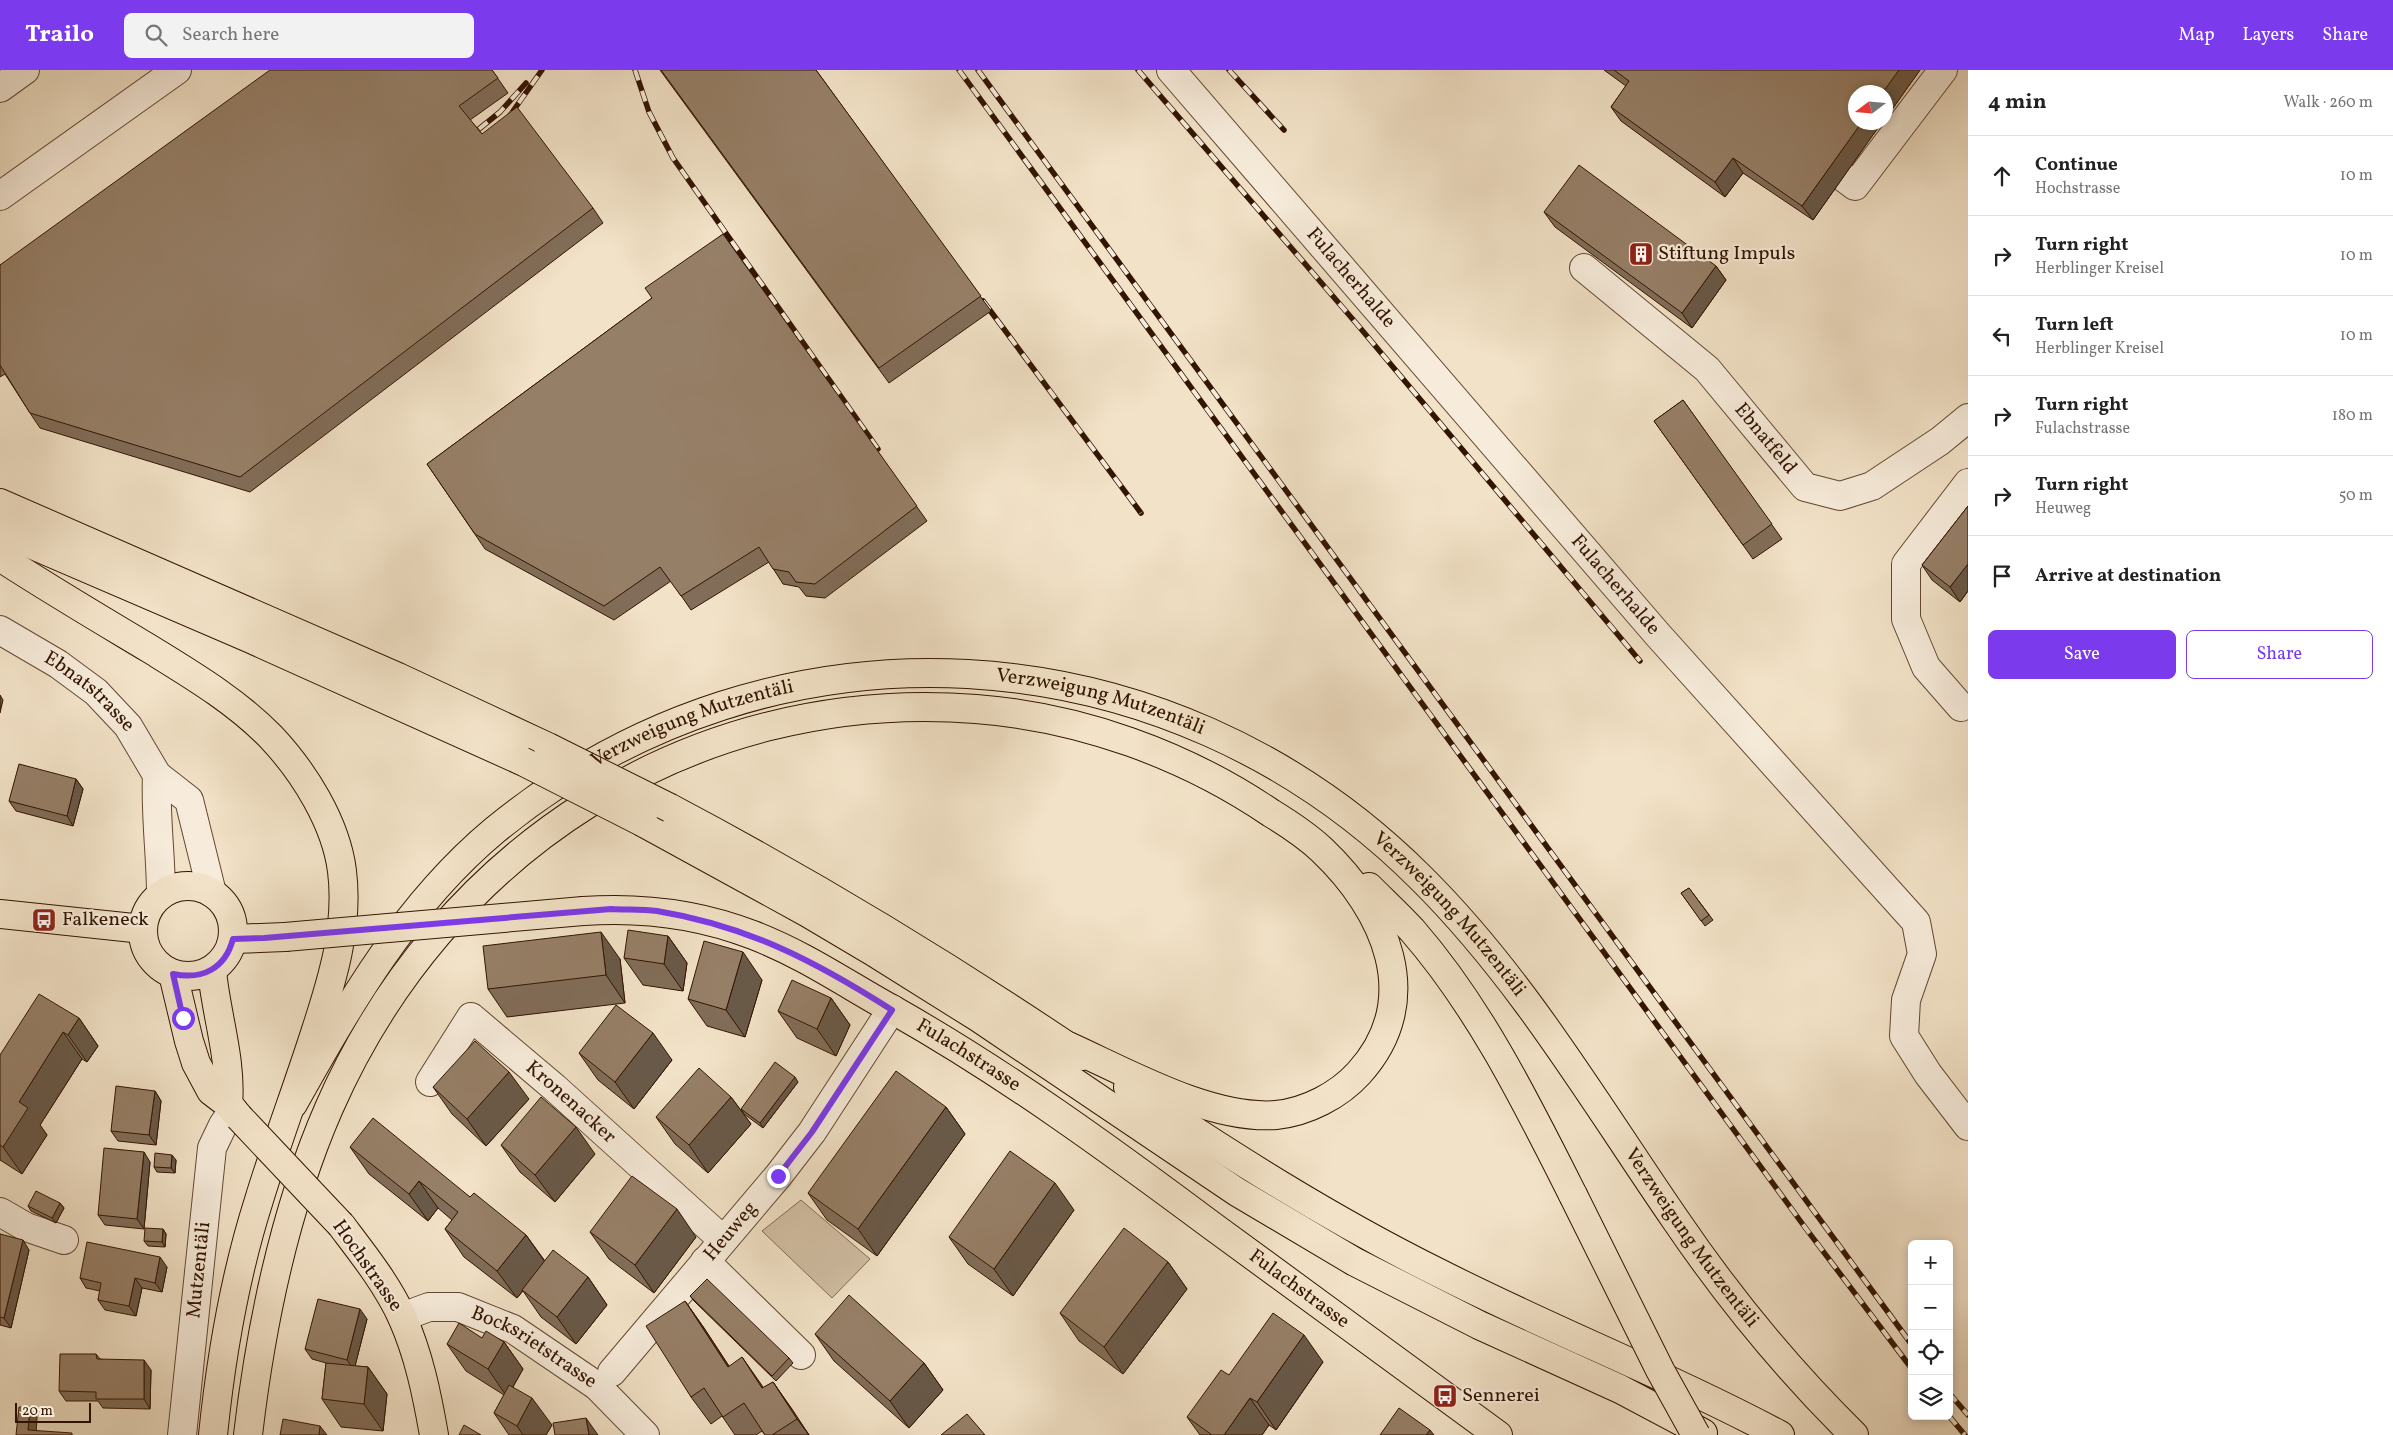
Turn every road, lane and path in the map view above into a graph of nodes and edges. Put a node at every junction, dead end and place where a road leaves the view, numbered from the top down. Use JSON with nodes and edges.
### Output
{"nodes":[{"id":1,"x":25,"y":70,"type":"edge"},
{"id":2,"x":178,"y":70,"type":"edge"},
{"id":3,"x":1171,"y":70,"type":"edge"},
{"id":4,"x":1943,"y":70,"type":"edge"},
{"id":5,"x":0,"y":88,"type":"edge"},
{"id":6,"x":1843,"y":177,"type":"dead end"},
{"id":7,"x":0,"y":196,"type":"edge"},
{"id":8,"x":1584,"y":268,"type":"dead end"},
{"id":9,"x":1968,"y":418,"type":"edge"},
{"id":10,"x":1968,"y":483,"type":"edge"},
{"id":11,"x":0,"y":503,"type":"edge"},
{"id":12,"x":0,"y":531,"type":"edge"},
{"id":13,"x":0,"y":557,"type":"edge"},
{"id":14,"x":0,"y":630,"type":"edge"},
{"id":15,"x":1961,"y":707,"type":"dead end"},
{"id":16,"x":157,"y":775,"type":"junction"},
{"id":17,"x":1321,"y":849,"type":"junction"},
{"id":18,"x":212,"y":893,"type":"junction"},
{"id":19,"x":161,"y":895,"type":"junction"},
{"id":20,"x":0,"y":914,"type":"edge"},
{"id":21,"x":143,"y":929,"type":"junction"},
{"id":22,"x":233,"y":939,"type":"junction"},
{"id":23,"x":212,"y":971,"type":"junction"},
{"id":24,"x":173,"y":974,"type":"junction"},
{"id":25,"x":892,"y":1010,"type":"junction"},
{"id":26,"x":1068,"y":1046,"type":"junction"},
{"id":27,"x":430,"y":1082,"type":"dead end"},
{"id":28,"x":293,"y":1104,"type":"junction"},
{"id":29,"x":233,"y":1110,"type":"junction"},
{"id":30,"x":1968,"y":1126,"type":"edge"},
{"id":31,"x":0,"y":1212,"type":"edge"},
{"id":32,"x":64,"y":1240,"type":"dead end"},
{"id":33,"x":723,"y":1240,"type":"junction"},
{"id":34,"x":705,"y":1261,"type":"junction"},
{"id":35,"x":402,"y":1317,"type":"junction"},
{"id":36,"x":801,"y":1355,"type":"dead end"},
{"id":37,"x":612,"y":1372,"type":"dead end"},
{"id":38,"x":182,"y":1435,"type":"edge"},
{"id":39,"x":213,"y":1435,"type":"edge"},
{"id":40,"x":248,"y":1435,"type":"edge"},
{"id":41,"x":434,"y":1435,"type":"edge"},
{"id":42,"x":645,"y":1435,"type":"edge"},
{"id":43,"x":1498,"y":1435,"type":"edge"},
{"id":44,"x":1696,"y":1435,"type":"edge"},
{"id":45,"x":1707,"y":1435,"type":"edge"},
{"id":46,"x":1780,"y":1435,"type":"edge"},
{"id":47,"x":1854,"y":1435,"type":"edge"}],
"edges":[{"from":1,"to":5,"type":"street"},
{"from":2,"to":7,"type":"street"},
{"from":3,"to":30,"type":"street","name":"Fulacherhalde"},
{"from":4,"to":6,"type":"street"},
{"from":8,"to":9,"type":"street","name":"Ebnatfeld"},
{"from":10,"to":15,"type":"street"},
{"from":11,"to":26,"type":"main road","bridge":true},
{"from":12,"to":45,"type":"main road","bridge":true},
{"from":13,"to":28,"type":"main road"},
{"from":14,"to":16,"type":"street","name":"Ebnatstrasse"},
{"from":16,"to":18,"type":"street","name":"Ebnatstrasse"},
{"from":16,"to":19,"type":"street"},
{"from":17,"to":26,"type":"main road"},
{"from":17,"to":40,"type":"main road"},
{"from":17,"to":44,"type":"main road","name":"Verzweigung Mutzentäli","bridge":true},
{"from":18,"to":19,"type":"main road"},
{"from":18,"to":22,"type":"main road"},
{"from":19,"to":21,"type":"main road"},
{"from":20,"to":21,"type":"main road"},
{"from":21,"to":24,"type":"main road"},
{"from":22,"to":23,"type":"main road"},
{"from":22,"to":25,"type":"main road","name":"Fulachstrasse","bridge":true},
{"from":23,"to":24,"type":"main road"},
{"from":23,"to":29,"type":"main road"},
{"from":24,"to":29,"type":"main road","name":"Hochstrasse"},
{"from":25,"to":33,"type":"street","name":"Heuweg"},
{"from":25,"to":43,"type":"main road","name":"Fulachstrasse"},
{"from":26,"to":46,"type":"main road"},
{"from":27,"to":33,"type":"street","name":"Kronenacker"},
{"from":28,"to":39,"type":"main road"},
{"from":28,"to":47,"type":"main road","name":"Verzweigung Mutzentäli"},
{"from":29,"to":35,"type":"main road","name":"Hochstrasse","bridge":true},
{"from":29,"to":38,"type":"street","name":"Mutzentäli"},
{"from":31,"to":32,"type":"street"},
{"from":33,"to":34,"type":"street","name":"Heuweg"},
{"from":34,"to":36,"type":"street"},
{"from":34,"to":37,"type":"street","name":"Heuweg"},
{"from":35,"to":41,"type":"main road","name":"Hochstrasse"},
{"from":35,"to":42,"type":"street","name":"Bocksrietstrasse"}]}
